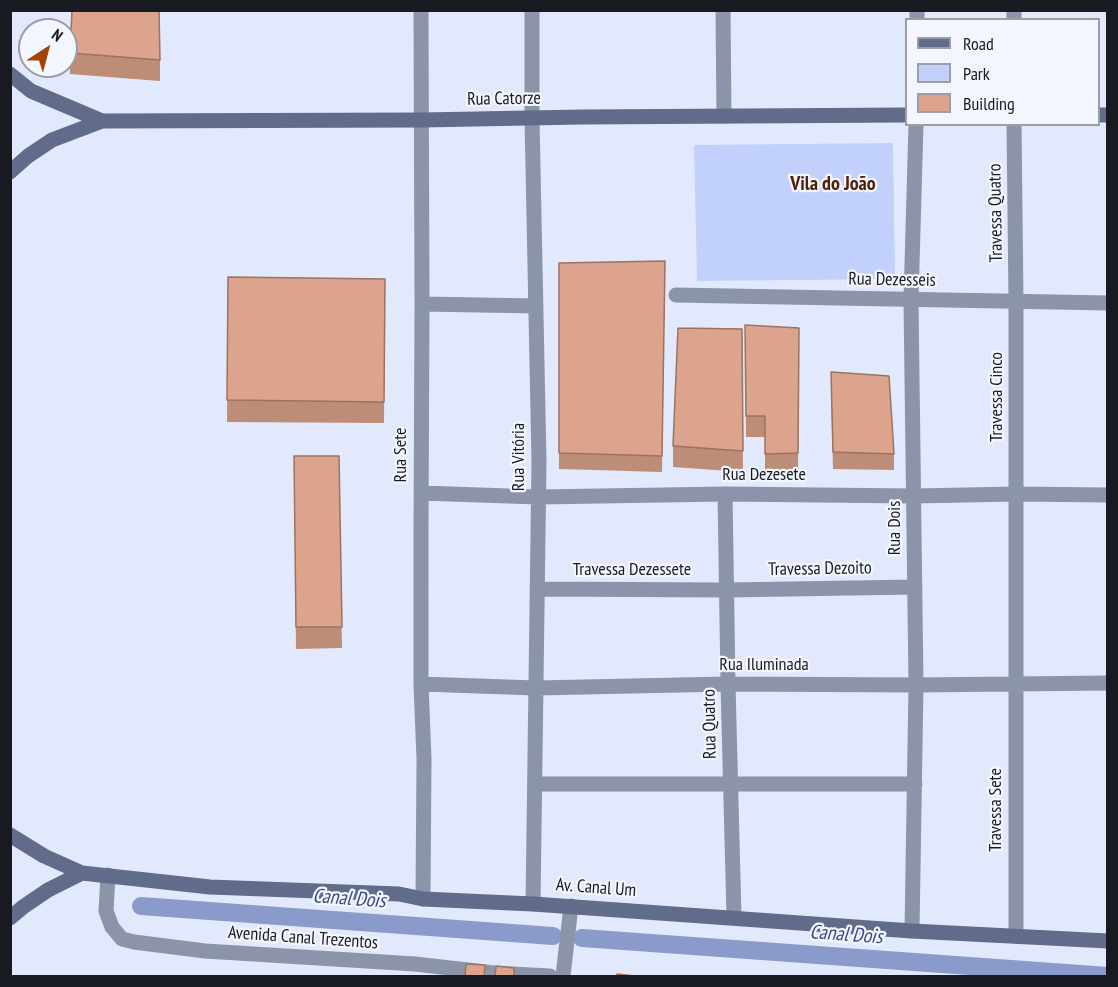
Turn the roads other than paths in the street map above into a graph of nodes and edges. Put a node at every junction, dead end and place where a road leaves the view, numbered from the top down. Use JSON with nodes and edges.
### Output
{"nodes":[{"id":1,"x":421,"y":10,"type":"edge"},
{"id":2,"x":532,"y":10,"type":"edge"},
{"id":3,"x":723,"y":10,"type":"edge"},
{"id":4,"x":10,"y":74,"type":"edge"},
{"id":5,"x":905,"y":115,"type":"edge"},
{"id":6,"x":724,"y":116,"type":"junction"},
{"id":7,"x":532,"y":119,"type":"junction"},
{"id":8,"x":422,"y":120,"type":"junction"},
{"id":9,"x":102,"y":122,"type":"junction"},
{"id":10,"x":916,"y":126,"type":"edge"},
{"id":11,"x":1014,"y":126,"type":"edge"},
{"id":12,"x":10,"y":172,"type":"edge"},
{"id":13,"x":676,"y":295,"type":"dead end"},
{"id":14,"x":911,"y":300,"type":"junction"},
{"id":15,"x":1016,"y":301,"type":"junction"},
{"id":16,"x":1107,"y":303,"type":"edge"},
{"id":17,"x":422,"y":304,"type":"junction"},
{"id":18,"x":536,"y":306,"type":"junction"},
{"id":19,"x":421,"y":493,"type":"junction"},
{"id":20,"x":725,"y":494,"type":"junction"},
{"id":21,"x":1016,"y":494,"type":"junction"},
{"id":22,"x":1107,"y":495,"type":"edge"},
{"id":23,"x":914,"y":496,"type":"junction"},
{"id":24,"x":538,"y":497,"type":"junction"},
{"id":25,"x":915,"y":587,"type":"junction"},
{"id":26,"x":537,"y":589,"type":"junction"},
{"id":27,"x":726,"y":590,"type":"junction"},
{"id":28,"x":1107,"y":682,"type":"edge"},
{"id":29,"x":421,"y":684,"type":"junction"},
{"id":30,"x":728,"y":684,"type":"junction"},
{"id":31,"x":1015,"y":684,"type":"junction"},
{"id":32,"x":916,"y":685,"type":"junction"},
{"id":33,"x":536,"y":688,"type":"junction"},
{"id":34,"x":535,"y":784,"type":"junction"},
{"id":35,"x":731,"y":784,"type":"junction"},
{"id":36,"x":915,"y":784,"type":"junction"},
{"id":37,"x":10,"y":834,"type":"edge"},
{"id":38,"x":82,"y":873,"type":"junction"},
{"id":39,"x":108,"y":875,"type":"junction"},
{"id":40,"x":423,"y":899,"type":"junction"},
{"id":41,"x":533,"y":904,"type":"junction"},
{"id":42,"x":571,"y":906,"type":"junction"},
{"id":43,"x":734,"y":917,"type":"junction"},
{"id":44,"x":10,"y":918,"type":"edge"},
{"id":45,"x":912,"y":931,"type":"junction"},
{"id":46,"x":1016,"y":936,"type":"junction"},
{"id":47,"x":1107,"y":941,"type":"edge"},
{"id":48,"x":550,"y":976,"type":"edge"},
{"id":49,"x":563,"y":976,"type":"edge"}],
"edges":[{"from":1,"to":8,"type":"street","name":"Rua Sete"},
{"from":2,"to":7,"type":"street","name":"Rua Vitória"},
{"from":3,"to":6,"type":"street"},
{"from":4,"to":9,"type":"street","name":"Rua Catorze"},
{"from":5,"to":6,"type":"street","name":"Rua Catorze"},
{"from":6,"to":7,"type":"street","name":"Rua Catorze"},
{"from":7,"to":8,"type":"street","name":"Rua Catorze"},
{"from":7,"to":18,"type":"street","name":"Rua Vitória"},
{"from":8,"to":9,"type":"street","name":"Rua Catorze"},
{"from":8,"to":17,"type":"street","name":"Rua Sete"},
{"from":9,"to":12,"type":"street","name":"Rua Catorze"},
{"from":10,"to":14,"type":"street","name":"Rua Dois"},
{"from":11,"to":15,"type":"street","name":"Travessa Quatro"},
{"from":13,"to":14,"type":"street","name":"Rua Dezesseis"},
{"from":14,"to":15,"type":"street","name":"Rua Dezesseis"},
{"from":14,"to":23,"type":"street","name":"Rua Dois"},
{"from":15,"to":16,"type":"street","name":"Rua Dezesseis"},
{"from":15,"to":21,"type":"street","name":"Travessa Cinco"},
{"from":17,"to":18,"type":"street"},
{"from":17,"to":19,"type":"street","name":"Rua Sete"},
{"from":18,"to":24,"type":"street","name":"Rua Vitória"},
{"from":19,"to":24,"type":"street","name":"Rua Dezesete"},
{"from":19,"to":29,"type":"street","name":"Rua Sete"},
{"from":20,"to":23,"type":"street","name":"Rua Dezesete"},
{"from":20,"to":24,"type":"street","name":"Rua Dezesete"},
{"from":20,"to":27,"type":"street","name":"Rua Quatro"},
{"from":21,"to":22,"type":"street","name":"Rua Dezesete"},
{"from":21,"to":23,"type":"street","name":"Rua Dezesete"},
{"from":21,"to":31,"type":"street","name":"Travessa Cinco"},
{"from":23,"to":25,"type":"street","name":"Rua Dois"},
{"from":24,"to":26,"type":"street","name":"Rua Vitória"},
{"from":25,"to":27,"type":"street","name":"Travessa Dezoito"},
{"from":25,"to":32,"type":"street","name":"Rua Dois"},
{"from":26,"to":27,"type":"street","name":"Travessa Dezessete"},
{"from":26,"to":33,"type":"street","name":"Rua Vitória"},
{"from":27,"to":30,"type":"street","name":"Rua Quatro"},
{"from":28,"to":31,"type":"street","name":"Rua Iluminada"},
{"from":29,"to":33,"type":"street","name":"Rua Iluminada"},
{"from":29,"to":40,"type":"street","name":"Rua Sete"},
{"from":30,"to":32,"type":"street","name":"Rua Iluminada"},
{"from":30,"to":33,"type":"street","name":"Rua Iluminada"},
{"from":30,"to":35,"type":"street","name":"Rua Quatro"},
{"from":31,"to":32,"type":"street","name":"Rua Iluminada"},
{"from":31,"to":46,"type":"street","name":"Travessa Sete"},
{"from":32,"to":36,"type":"street","name":"Rua Dois"},
{"from":33,"to":34,"type":"street","name":"Rua Vitória"},
{"from":34,"to":35,"type":"street"},
{"from":34,"to":41,"type":"street","name":"Rua Vitória"},
{"from":35,"to":36,"type":"street"},
{"from":35,"to":43,"type":"street","name":"Rua Quatro"},
{"from":36,"to":45,"type":"street","name":"Rua Dois"},
{"from":37,"to":38,"type":"street"},
{"from":38,"to":39,"type":"street","name":"Av. Canal Um"},
{"from":38,"to":44,"type":"street"},
{"from":39,"to":40,"type":"street","name":"Av. Canal Um"},
{"from":39,"to":48,"type":"street","name":"Avenida Canal Trezentos"},
{"from":40,"to":41,"type":"street","name":"Av. Canal Um"},
{"from":41,"to":42,"type":"street","name":"Av. Canal Um"},
{"from":42,"to":43,"type":"street","name":"Av. Canal Um"},
{"from":42,"to":49,"type":"street"},
{"from":43,"to":45,"type":"street","name":"Av. Canal Um"},
{"from":45,"to":46,"type":"street","name":"Av. Canal Um"},
{"from":46,"to":47,"type":"street","name":"Av. Canal Um"}]}
